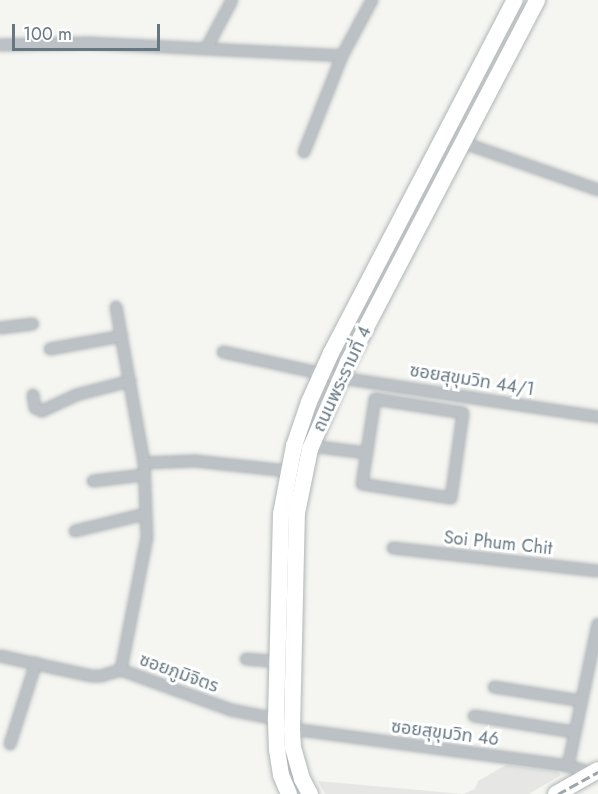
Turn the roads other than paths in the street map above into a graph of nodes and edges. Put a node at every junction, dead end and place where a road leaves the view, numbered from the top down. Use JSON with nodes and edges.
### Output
{"nodes":[{"id":1,"x":232,"y":0,"type":"edge"},
{"id":2,"x":372,"y":0,"type":"edge"},
{"id":3,"x":514,"y":0,"type":"edge"},
{"id":4,"x":537,"y":0,"type":"edge"},
{"id":5,"x":0,"y":45,"type":"edge"},
{"id":6,"x":206,"y":49,"type":"junction"},
{"id":7,"x":342,"y":56,"type":"junction"},
{"id":8,"x":464,"y":142,"type":"junction"},
{"id":9,"x":304,"y":152,"type":"dead end"},
{"id":10,"x":598,"y":190,"type":"edge"},
{"id":11,"x":116,"y":307,"type":"dead end"},
{"id":12,"x":33,"y":324,"type":"dead end"},
{"id":13,"x":0,"y":328,"type":"edge"},
{"id":14,"x":122,"y":336,"type":"junction"},
{"id":15,"x":51,"y":349,"type":"dead end"},
{"id":16,"x":224,"y":352,"type":"dead end"},
{"id":17,"x":321,"y":374,"type":"junction"},
{"id":18,"x":341,"y":378,"type":"junction"},
{"id":19,"x":130,"y":381,"type":"junction"},
{"id":20,"x":33,"y":395,"type":"dead end"},
{"id":21,"x":598,"y":417,"type":"edge"},
{"id":22,"x":311,"y":446,"type":"junction"},
{"id":23,"x":367,"y":453,"type":"junction"},
{"id":24,"x":144,"y":463,"type":"junction"},
{"id":25,"x":287,"y":471,"type":"junction"},
{"id":26,"x":144,"y":475,"type":"junction"},
{"id":27,"x":93,"y":481,"type":"dead end"},
{"id":28,"x":146,"y":514,"type":"junction"},
{"id":29,"x":75,"y":531,"type":"dead end"},
{"id":30,"x":393,"y":548,"type":"dead end"},
{"id":31,"x":598,"y":571,"type":"edge"},
{"id":32,"x":598,"y":624,"type":"edge"},
{"id":33,"x":0,"y":656,"type":"edge"},
{"id":34,"x":246,"y":658,"type":"dead end"},
{"id":35,"x":278,"y":662,"type":"junction"},
{"id":36,"x":36,"y":663,"type":"junction"},
{"id":37,"x":120,"y":670,"type":"junction"},
{"id":38,"x":494,"y":687,"type":"dead end"},
{"id":39,"x":581,"y":701,"type":"junction"},
{"id":40,"x":474,"y":716,"type":"dead end"},
{"id":41,"x":276,"y":719,"type":"junction"},
{"id":42,"x":292,"y":729,"type":"junction"},
{"id":43,"x":574,"y":732,"type":"junction"},
{"id":44,"x":10,"y":744,"type":"dead end"},
{"id":45,"x":568,"y":766,"type":"junction"},
{"id":46,"x":595,"y":772,"type":"edge"},
{"id":47,"x":306,"y":793,"type":"edge"},
{"id":48,"x":289,"y":794,"type":"edge"},
{"id":49,"x":556,"y":794,"type":"edge"}],
"edges":[{"from":1,"to":6,"type":"street"},
{"from":2,"to":7,"type":"street"},
{"from":3,"to":17,"type":"main road","name":"ถนนพระรามที่ 4"},
{"from":4,"to":8,"type":"main road","name":"ถนนพระรามที่ 4"},
{"from":5,"to":6,"type":"street"},
{"from":6,"to":7,"type":"street"},
{"from":7,"to":9,"type":"street"},
{"from":8,"to":10,"type":"street"},
{"from":8,"to":18,"type":"main road","name":"ถนนพระรามที่ 4"},
{"from":11,"to":14,"type":"street"},
{"from":12,"to":13,"type":"street"},
{"from":14,"to":15,"type":"street"},
{"from":14,"to":19,"type":"street"},
{"from":16,"to":17,"type":"street","name":"ซอยสุขุมวิท 44/1"},
{"from":17,"to":18,"type":"street","name":"ซอยสุขุมวิท 44/1"},
{"from":17,"to":25,"type":"main road","name":"ถนนพระรามที่ 4"},
{"from":18,"to":21,"type":"street","name":"ซอยสุขุมวิท 44/1"},
{"from":18,"to":22,"type":"main road","name":"ถนนพระรามที่ 4"},
{"from":19,"to":20,"type":"street"},
{"from":19,"to":24,"type":"street"},
{"from":22,"to":23,"type":"street"},
{"from":22,"to":42,"type":"main road","name":"ถนนพระรามที่ 4"},
{"from":23,"to":23,"type":"street"},
{"from":24,"to":25,"type":"street"},
{"from":24,"to":26,"type":"street"},
{"from":25,"to":35,"type":"main road","name":"ถนนพระรามที่ 4"},
{"from":26,"to":27,"type":"street"},
{"from":26,"to":28,"type":"street"},
{"from":28,"to":29,"type":"street"},
{"from":28,"to":37,"type":"street"},
{"from":30,"to":31,"type":"street","name":"Soi Phum Chit"},
{"from":32,"to":39,"type":"street"},
{"from":33,"to":36,"type":"street","name":"ซอยภูมิจิตร"},
{"from":34,"to":35,"type":"street"},
{"from":35,"to":41,"type":"main road","name":"ถนนพระรามที่ 4"},
{"from":36,"to":37,"type":"street","name":"ซอยภูมิจิตร"},
{"from":36,"to":44,"type":"street"},
{"from":37,"to":41,"type":"street","name":"ซอยภูมิจิตร"},
{"from":38,"to":39,"type":"street"},
{"from":39,"to":43,"type":"street"},
{"from":40,"to":43,"type":"street"},
{"from":41,"to":48,"type":"main road","name":"ถนนพระรามที่ 4"},
{"from":42,"to":45,"type":"street","name":"ซอยสุขุมวิท 46"},
{"from":42,"to":47,"type":"main road","name":"ถนนพระรามที่ 4"},
{"from":43,"to":45,"type":"street"},
{"from":45,"to":46,"type":"street","name":"ซอยสุขุมวิท 46"},
{"from":46,"to":49,"type":"main road"}]}
